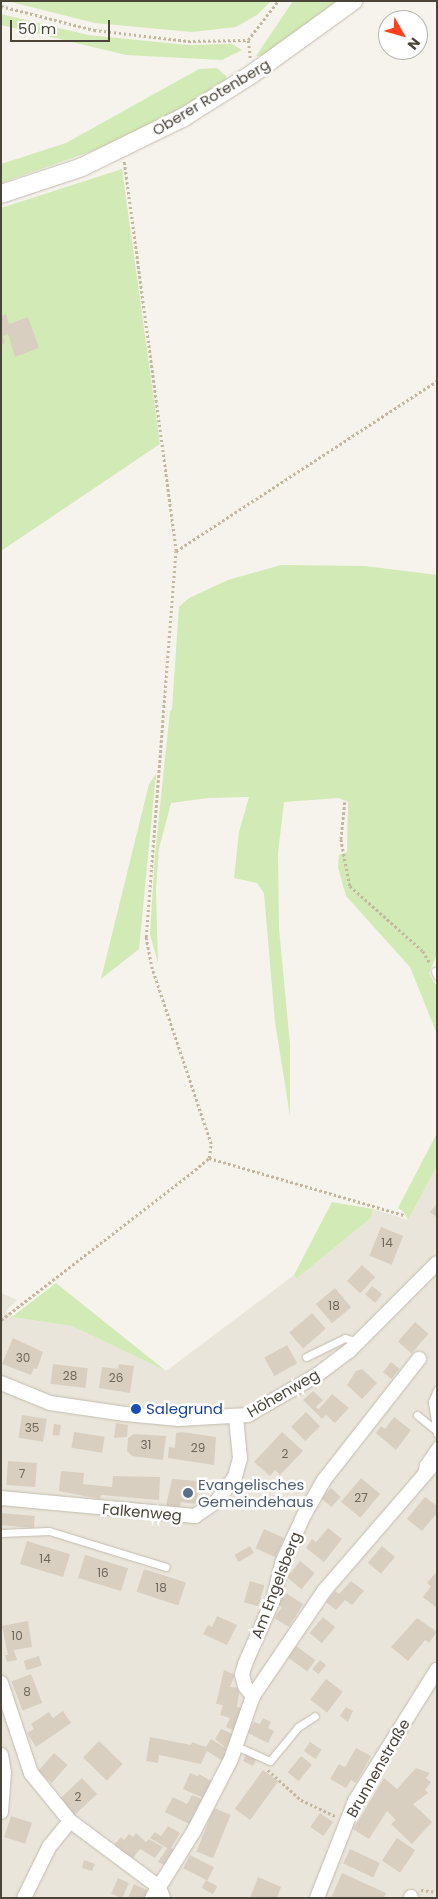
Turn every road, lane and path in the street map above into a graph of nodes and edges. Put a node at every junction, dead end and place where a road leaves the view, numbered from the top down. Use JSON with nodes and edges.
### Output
{"nodes":[{"id":1,"x":278,"y":1,"type":"edge"},
{"id":2,"x":353,"y":1,"type":"edge"},
{"id":3,"x":1,"y":6,"type":"edge"},
{"id":4,"x":123,"y":148,"type":"junction"},
{"id":5,"x":1,"y":194,"type":"edge"},
{"id":6,"x":437,"y":382,"type":"edge"},
{"id":7,"x":176,"y":551,"type":"junction"},
{"id":8,"x":345,"y":802,"type":"dead end"},
{"id":9,"x":436,"y":973,"type":"edge"},
{"id":10,"x":209,"y":1158,"type":"junction"},
{"id":11,"x":404,"y":1215,"type":"dead end"},
{"id":12,"x":437,"y":1263,"type":"edge"},
{"id":13,"x":1,"y":1320,"type":"edge"},
{"id":14,"x":359,"y":1342,"type":"junction"},
{"id":15,"x":306,"y":1357,"type":"dead end"},
{"id":16,"x":419,"y":1359,"type":"dead end"},
{"id":17,"x":1,"y":1383,"type":"edge"},
{"id":18,"x":437,"y":1390,"type":"edge"},
{"id":19,"x":417,"y":1415,"type":"dead end"},
{"id":20,"x":236,"y":1418,"type":"junction"},
{"id":21,"x":437,"y":1432,"type":"edge"},
{"id":22,"x":437,"y":1444,"type":"edge"},
{"id":23,"x":437,"y":1460,"type":"edge"},
{"id":24,"x":420,"y":1480,"type":"junction"},
{"id":25,"x":1,"y":1498,"type":"edge"},
{"id":26,"x":1,"y":1533,"type":"edge"},
{"id":27,"x":166,"y":1566,"type":"dead end"},
{"id":28,"x":437,"y":1670,"type":"edge"},
{"id":29,"x":1,"y":1683,"type":"edge"},
{"id":30,"x":253,"y":1696,"type":"junction"},
{"id":31,"x":315,"y":1716,"type":"dead end"},
{"id":32,"x":236,"y":1746,"type":"junction"},
{"id":33,"x":1,"y":1755,"type":"edge"},
{"id":34,"x":266,"y":1768,"type":"dead end"},
{"id":35,"x":1,"y":1812,"type":"edge"},
{"id":36,"x":347,"y":1820,"type":"junction"},
{"id":37,"x":70,"y":1821,"type":"junction"},
{"id":38,"x":158,"y":1894,"type":"edge"},
{"id":39,"x":24,"y":1898,"type":"edge"},
{"id":40,"x":317,"y":1898,"type":"edge"}],
"edges":[{"from":1,"to":3,"type":"path"},
{"from":2,"to":4,"type":"street","name":"Oberer Rotenberg"},
{"from":4,"to":5,"type":"street","name":"Oberer Rotenberg"},
{"from":4,"to":7,"type":"path"},
{"from":6,"to":7,"type":"path"},
{"from":7,"to":10,"type":"path"},
{"from":8,"to":9,"type":"path"},
{"from":10,"to":11,"type":"path"},
{"from":10,"to":13,"type":"path"},
{"from":12,"to":14,"type":"street","name":"Höhenweg"},
{"from":14,"to":15,"type":"lane"},
{"from":14,"to":20,"type":"street","name":"Höhenweg"},
{"from":16,"to":30,"type":"street","name":"Am Engelsberg"},
{"from":17,"to":20,"type":"street","name":"Höhenweg"},
{"from":18,"to":21,"type":"lane"},
{"from":19,"to":21,"type":"lane"},
{"from":20,"to":25,"type":"street","name":"Falkenweg"},
{"from":22,"to":24,"type":"lane"},
{"from":23,"to":24,"type":"street","name":"Am Engelsberg"},
{"from":24,"to":30,"type":"street","name":"Am Engelsberg"},
{"from":26,"to":27,"type":"lane"},
{"from":28,"to":36,"type":"street","name":"Brunnenstraße"},
{"from":29,"to":37,"type":"street"},
{"from":30,"to":32,"type":"street","name":"Am Engelsberg"},
{"from":31,"to":32,"type":"lane"},
{"from":32,"to":38,"type":"street","name":"Am Engelsberg"},
{"from":33,"to":35,"type":"street"},
{"from":34,"to":36,"type":"path"},
{"from":36,"to":40,"type":"street","name":"Brunnenstraße"},
{"from":37,"to":38,"type":"street"},
{"from":37,"to":39,"type":"street"}]}
